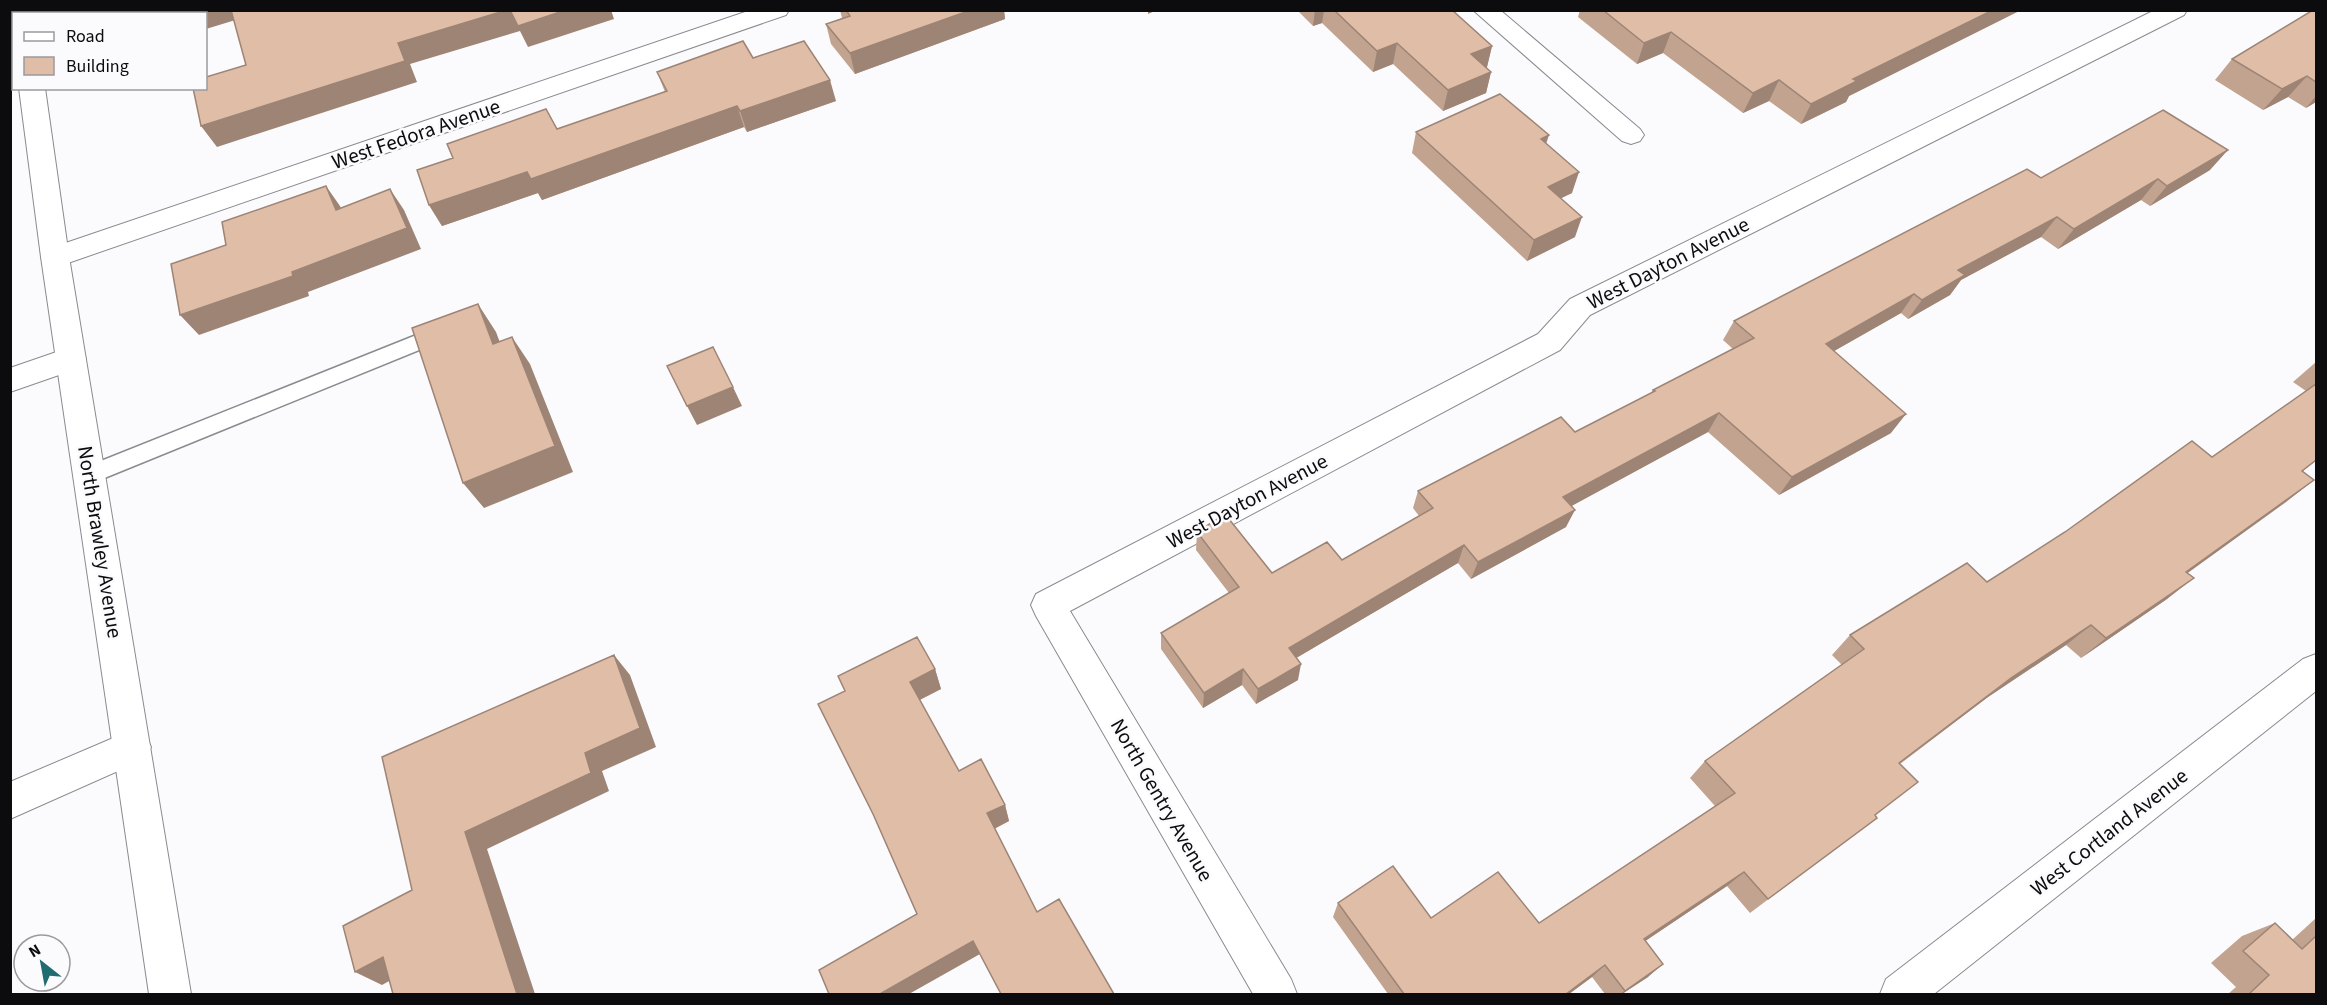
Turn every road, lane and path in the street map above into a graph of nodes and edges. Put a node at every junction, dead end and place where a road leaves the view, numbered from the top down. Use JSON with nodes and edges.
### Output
{"nodes":[{"id":1,"x":777,"y":10,"type":"edge"},
{"id":2,"x":1485,"y":10,"type":"edge"},
{"id":3,"x":2175,"y":10,"type":"edge"},
{"id":4,"x":32,"y":90,"type":"edge"},
{"id":5,"x":1630,"y":135,"type":"dead end"},
{"id":6,"x":55,"y":257,"type":"junction"},
{"id":7,"x":459,"y":326,"type":"edge"},
{"id":8,"x":71,"y":360,"type":"junction"},
{"id":9,"x":10,"y":380,"type":"edge"},
{"id":10,"x":89,"y":475,"type":"junction"},
{"id":11,"x":1048,"y":605,"type":"joint"},
{"id":12,"x":2316,"y":670,"type":"edge"},
{"id":13,"x":132,"y":747,"type":"junction"},
{"id":14,"x":10,"y":801,"type":"edge"},
{"id":15,"x":170,"y":994,"type":"edge"},
{"id":16,"x":1275,"y":994,"type":"edge"},
{"id":17,"x":1901,"y":994,"type":"edge"}],
"edges":[{"from":1,"to":6,"type":"street","name":"West Fedora Avenue"},
{"from":2,"to":5,"type":"street"},
{"from":3,"to":11,"type":"street","name":"West Dayton Avenue"},
{"from":4,"to":6,"type":"street","name":"North Brawley Avenue"},
{"from":6,"to":8,"type":"street","name":"North Brawley Avenue"},
{"from":7,"to":10,"type":"lane"},
{"from":8,"to":9,"type":"street"},
{"from":8,"to":10,"type":"street","name":"North Brawley Avenue"},
{"from":10,"to":13,"type":"street","name":"North Brawley Avenue"},
{"from":11,"to":16,"type":"street","name":"North Gentry Avenue"},
{"from":12,"to":17,"type":"street","name":"West Cortland Avenue"},
{"from":13,"to":14,"type":"street"},
{"from":13,"to":15,"type":"street","name":"North Brawley Avenue"}]}
